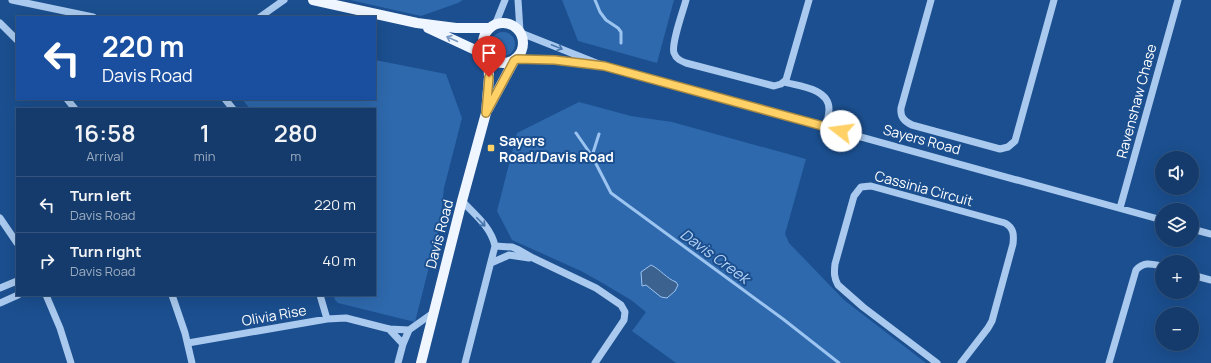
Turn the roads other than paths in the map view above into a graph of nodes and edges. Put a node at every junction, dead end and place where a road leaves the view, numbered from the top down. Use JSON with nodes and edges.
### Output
{"nodes":[{"id":1,"x":12,"y":0,"type":"edge"},
{"id":2,"x":284,"y":0,"type":"edge"},
{"id":3,"x":313,"y":0,"type":"edge"},
{"id":4,"x":505,"y":0,"type":"edge"},
{"id":5,"x":518,"y":0,"type":"edge"},
{"id":6,"x":686,"y":0,"type":"edge"},
{"id":7,"x":809,"y":0,"type":"edge"},
{"id":8,"x":931,"y":0,"type":"edge"},
{"id":9,"x":1054,"y":0,"type":"edge"},
{"id":10,"x":1178,"y":0,"type":"edge"},
{"id":11,"x":88,"y":16,"type":"edge"},
{"id":12,"x":261,"y":16,"type":"edge"},
{"id":13,"x":0,"y":23,"type":"edge"},
{"id":14,"x":417,"y":23,"type":"junction"},
{"id":15,"x":492,"y":26,"type":"junction"},
{"id":16,"x":520,"y":32,"type":"junction"},
{"id":17,"x":16,"y":39,"type":"edge"},
{"id":18,"x":487,"y":56,"type":"junction"},
{"id":19,"x":515,"y":60,"type":"junction"},
{"id":20,"x":604,"y":66,"type":"junction"},
{"id":21,"x":784,"y":82,"type":"junction"},
{"id":22,"x":68,"y":100,"type":"edge"},
{"id":23,"x":226,"y":100,"type":"edge"},
{"id":24,"x":74,"y":108,"type":"edge"},
{"id":25,"x":232,"y":108,"type":"edge"},
{"id":26,"x":486,"y":113,"type":"junction"},
{"id":27,"x":826,"y":127,"type":"junction"},
{"id":28,"x":462,"y":201,"type":"junction"},
{"id":29,"x":1120,"y":208,"type":"junction"},
{"id":30,"x":0,"y":218,"type":"edge"},
{"id":31,"x":1155,"y":218,"type":"edge"},
{"id":32,"x":1199,"y":231,"type":"edge"},
{"id":33,"x":1211,"y":234,"type":"edge"},
{"id":34,"x":16,"y":242,"type":"edge"},
{"id":35,"x":495,"y":246,"type":"junction"},
{"id":36,"x":533,"y":258,"type":"junction"},
{"id":37,"x":491,"y":262,"type":"junction"},
{"id":38,"x":1155,"y":264,"type":"edge"},
{"id":39,"x":1199,"y":277,"type":"edge"},
{"id":40,"x":1211,"y":280,"type":"edge"},
{"id":41,"x":16,"y":281,"type":"edge"},
{"id":42,"x":0,"y":288,"type":"edge"},
{"id":43,"x":16,"y":296,"type":"edge"},
{"id":44,"x":46,"y":296,"type":"edge"},
{"id":45,"x":172,"y":296,"type":"edge"},
{"id":46,"x":320,"y":296,"type":"edge"},
{"id":47,"x":0,"y":303,"type":"edge"},
{"id":48,"x":433,"y":313,"type":"junction"},
{"id":49,"x":327,"y":319,"type":"junction"},
{"id":50,"x":389,"y":329,"type":"junction"},
{"id":51,"x":409,"y":330,"type":"junction"},
{"id":52,"x":188,"y":343,"type":"junction"},
{"id":53,"x":403,"y":344,"type":"junction"},
{"id":54,"x":71,"y":363,"type":"edge"},
{"id":55,"x":192,"y":363,"type":"edge"},
{"id":56,"x":398,"y":363,"type":"edge"},
{"id":57,"x":421,"y":363,"type":"edge"},
{"id":58,"x":465,"y":363,"type":"edge"},
{"id":59,"x":594,"y":363,"type":"edge"},
{"id":60,"x":937,"y":363,"type":"edge"},
{"id":61,"x":961,"y":363,"type":"edge"},
{"id":62,"x":1109,"y":363,"type":"edge"}],
"edges":[{"from":1,"to":11,"type":"street"},
{"from":2,"to":12,"type":"street"},
{"from":3,"to":14,"type":"main road"},
{"from":4,"to":15,"type":"street"},
{"from":5,"to":16,"type":"street"},
{"from":6,"to":21,"type":"street"},
{"from":7,"to":21,"type":"street"},
{"from":8,"to":9,"type":"street"},
{"from":10,"to":29,"type":"street","name":"Ravenshaw Chase"},
{"from":13,"to":17,"type":"street"},
{"from":14,"to":15,"type":"main road"},
{"from":18,"to":14,"type":"main road","one_way":true},
{"from":15,"to":16,"type":"main road"},
{"from":15,"to":18,"type":"main road"},
{"from":16,"to":19,"type":"main road"},
{"from":16,"to":20,"type":"street","name":"Sayers Road","one_way":true},
{"from":18,"to":19,"type":"main road"},
{"from":18,"to":26,"type":"main road","name":"Davis Road"},
{"from":19,"to":20,"type":"street","name":"Sayers Road"},
{"from":19,"to":26,"type":"main road","name":"Davis Road"},
{"from":20,"to":27,"type":"street","name":"Sayers Road"},
{"from":21,"to":27,"type":"street"},
{"from":22,"to":24,"type":"street"},
{"from":23,"to":25,"type":"street"},
{"from":26,"to":28,"type":"main road","name":"Davis Road"},
{"from":27,"to":29,"type":"street","name":"Sayers Road"},
{"from":28,"to":35,"type":"street","one_way":true},
{"from":28,"to":48,"type":"main road","name":"Davis Road"},
{"from":29,"to":31,"type":"street","name":"Sayers Road"},
{"from":30,"to":34,"type":"street"},
{"from":32,"to":33,"type":"street"},
{"from":35,"to":36,"type":"street"},
{"from":35,"to":37,"type":"street"},
{"from":36,"to":37,"type":"street"},
{"from":36,"to":59,"type":"street"},
{"from":37,"to":58,"type":"street"},
{"from":38,"to":62,"type":"street"},
{"from":39,"to":40,"type":"street"},
{"from":41,"to":42,"type":"street"},
{"from":43,"to":47,"type":"street"},
{"from":44,"to":54,"type":"street"},
{"from":45,"to":52,"type":"street"},
{"from":46,"to":49,"type":"street"},
{"from":48,"to":51,"type":"street"},
{"from":48,"to":57,"type":"main road","name":"Davis Road"},
{"from":49,"to":50,"type":"street","name":"Olivia Rise"},
{"from":49,"to":52,"type":"street","name":"Olivia Rise"},
{"from":50,"to":51,"type":"street","name":"Olivia Rise"},
{"from":50,"to":53,"type":"street"},
{"from":51,"to":53,"type":"street"},
{"from":52,"to":55,"type":"street"},
{"from":53,"to":56,"type":"street"},
{"from":60,"to":61,"type":"street","name":"Cassinia Circuit"}]}
